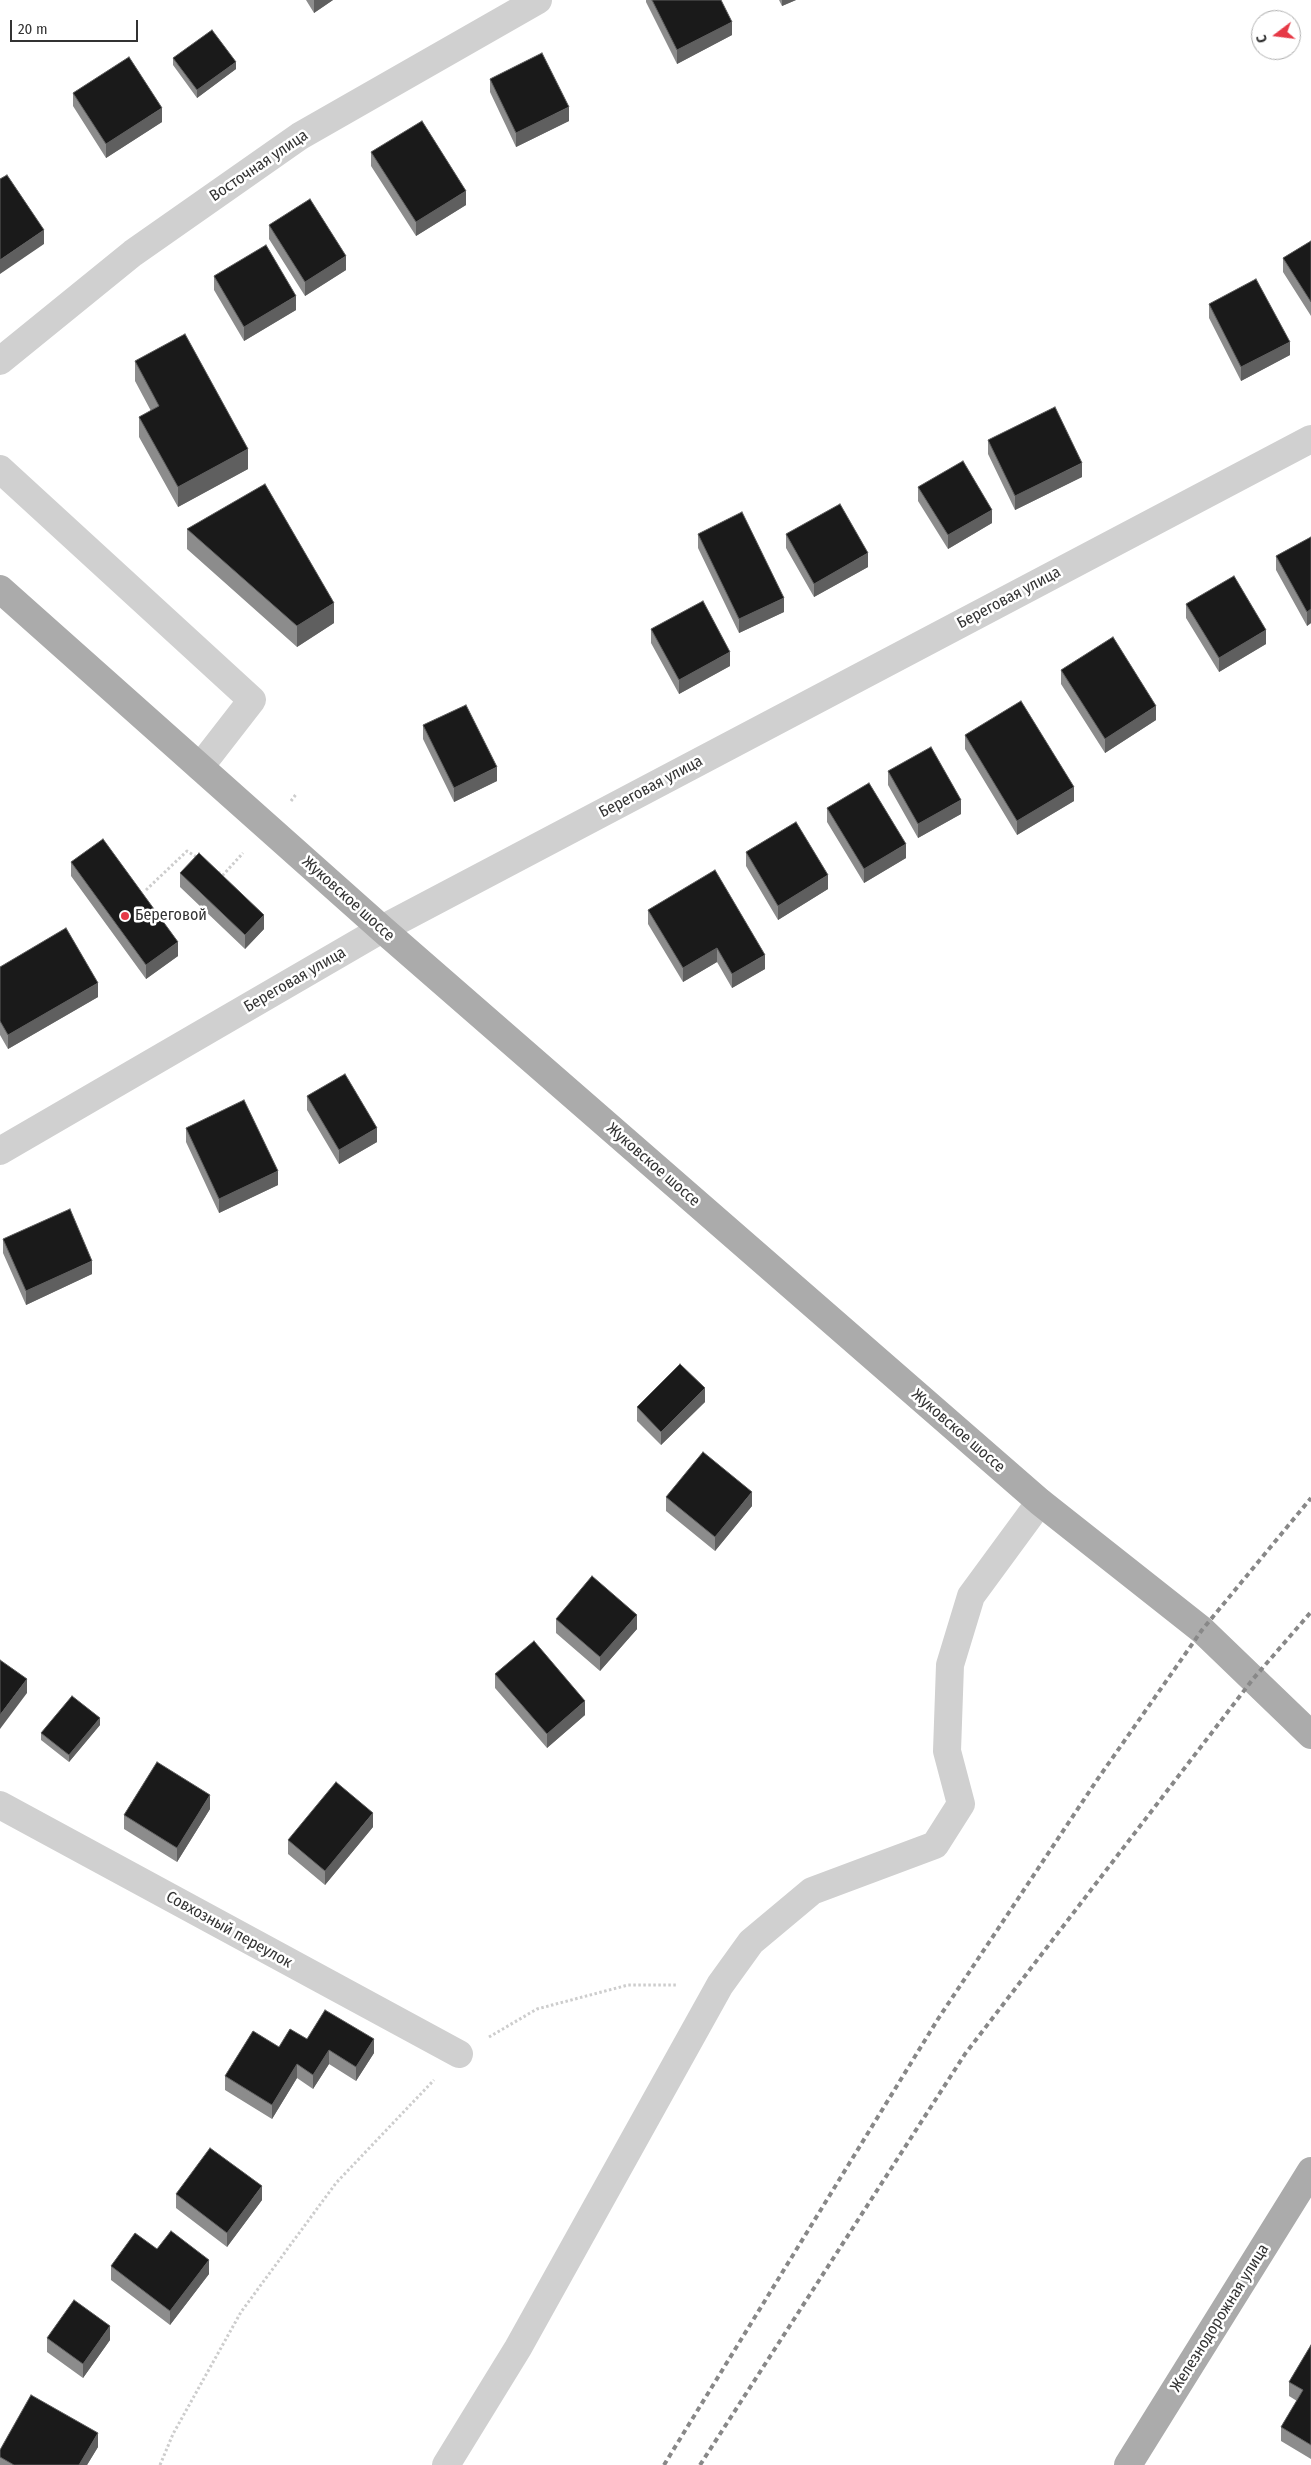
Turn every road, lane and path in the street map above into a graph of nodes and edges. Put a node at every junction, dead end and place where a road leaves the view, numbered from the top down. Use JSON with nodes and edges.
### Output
{"nodes":[{"id":1,"x":538,"y":0,"type":"edge"},
{"id":2,"x":0,"y":361,"type":"edge"},
{"id":3,"x":1311,"y":439,"type":"edge"},
{"id":4,"x":0,"y":469,"type":"edge"},
{"id":5,"x":0,"y":589,"type":"edge"},
{"id":6,"x":200,"y":767,"type":"junction"},
{"id":7,"x":297,"y":794,"type":"dead end"},
{"id":8,"x":268,"y":827,"type":"junction"},
{"id":9,"x":202,"y":860,"type":"edge"},
{"id":10,"x":216,"y":870,"type":"edge"},
{"id":11,"x":146,"y":890,"type":"dead end"},
{"id":12,"x":382,"y":929,"type":"junction"},
{"id":13,"x":0,"y":1151,"type":"edge"},
{"id":14,"x":1040,"y":1502,"type":"junction"},
{"id":15,"x":1311,"y":1735,"type":"edge"},
{"id":16,"x":0,"y":1805,"type":"edge"},
{"id":17,"x":720,"y":1985,"type":"junction"},
{"id":18,"x":459,"y":2054,"type":"junction"},
{"id":19,"x":1311,"y":2171,"type":"edge"},
{"id":20,"x":160,"y":2465,"type":"edge"},
{"id":21,"x":446,"y":2465,"type":"edge"},
{"id":22,"x":1128,"y":2465,"type":"edge"}],
"edges":[{"from":1,"to":2,"type":"street","name":"Восточная улица"},
{"from":3,"to":12,"type":"street","name":"Береговая улица"},
{"from":4,"to":6,"type":"street"},
{"from":5,"to":6,"type":"main road","name":"Жуковское шоссе"},
{"from":6,"to":8,"type":"main road","name":"Жуковское шоссе"},
{"from":7,"to":8,"type":"path"},
{"from":8,"to":10,"type":"path"},
{"from":8,"to":12,"type":"main road","name":"Жуковское шоссе"},
{"from":9,"to":11,"type":"path"},
{"from":12,"to":13,"type":"street","name":"Береговая улица"},
{"from":12,"to":14,"type":"main road","name":"Жуковское шоссе"},
{"from":14,"to":15,"type":"main road","name":"Жуковское шоссе"},
{"from":14,"to":17,"type":"street"},
{"from":16,"to":18,"type":"street","name":"Совхозный переулок"},
{"from":17,"to":18,"type":"path"},
{"from":17,"to":21,"type":"street"},
{"from":18,"to":20,"type":"path"},
{"from":19,"to":22,"type":"main road","name":"Железнодорожная улица"}]}
